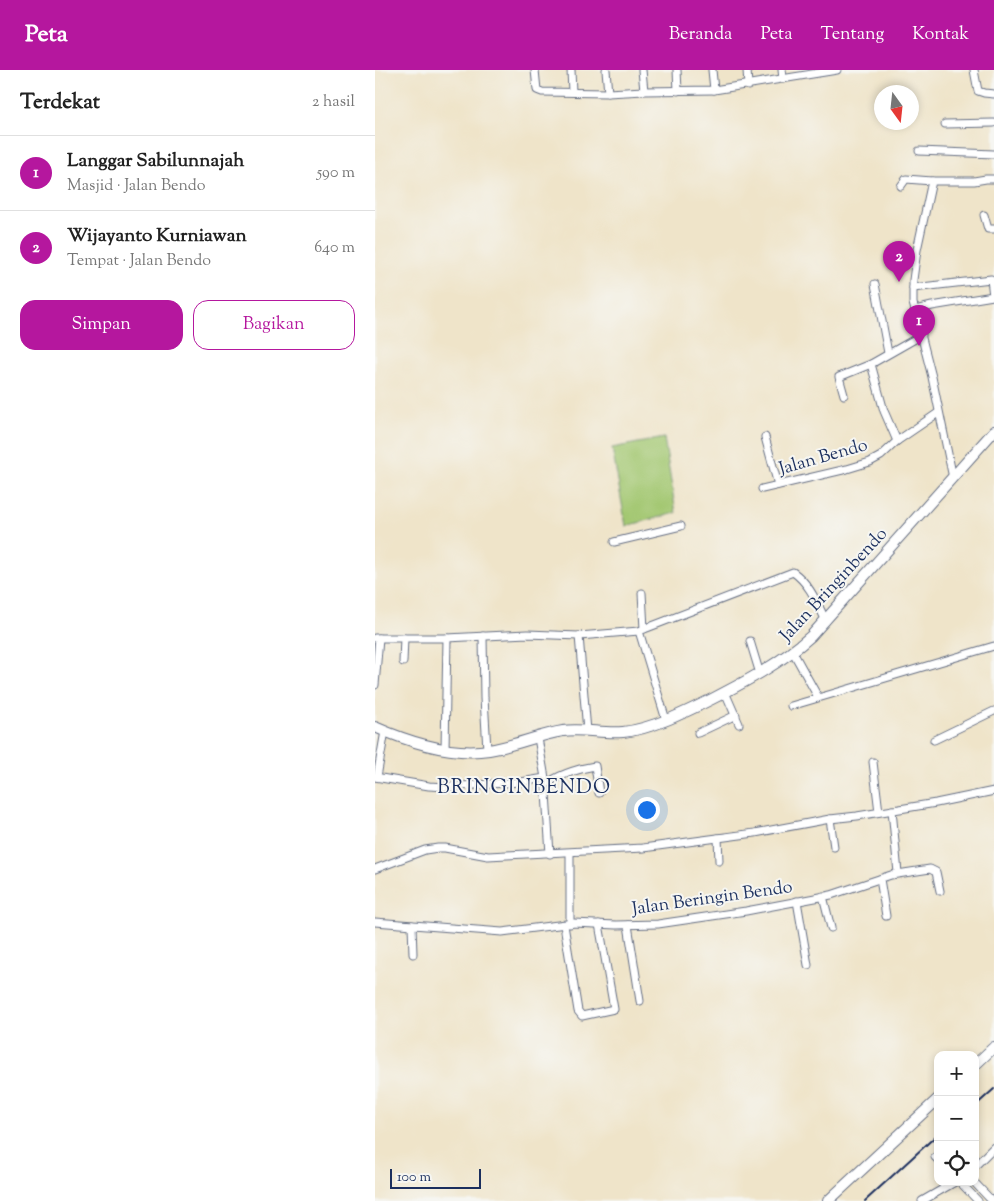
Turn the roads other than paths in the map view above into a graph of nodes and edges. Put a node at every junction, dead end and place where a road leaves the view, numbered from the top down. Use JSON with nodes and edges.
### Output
{"nodes":[{"id":1,"x":535,"y":70,"type":"edge"},
{"id":2,"x":571,"y":70,"type":"edge"},
{"id":3,"x":606,"y":70,"type":"edge"},
{"id":4,"x":642,"y":70,"type":"edge"},
{"id":5,"x":677,"y":70,"type":"edge"},
{"id":6,"x":712,"y":70,"type":"edge"},
{"id":7,"x":747,"y":70,"type":"edge"},
{"id":8,"x":782,"y":70,"type":"edge"},
{"id":9,"x":837,"y":70,"type":"edge"},
{"id":10,"x":974,"y":70,"type":"edge"},
{"id":11,"x":818,"y":71,"type":"edge"},
{"id":12,"x":783,"y":79,"type":"junction"},
{"id":13,"x":748,"y":86,"type":"junction"},
{"id":14,"x":714,"y":90,"type":"junction"},
{"id":15,"x":644,"y":91,"type":"junction"},
{"id":16,"x":679,"y":91,"type":"junction"},
{"id":17,"x":572,"y":92,"type":"junction"},
{"id":18,"x":608,"y":93,"type":"junction"},
{"id":19,"x":994,"y":94,"type":"edge"},
{"id":20,"x":994,"y":123,"type":"edge"},
{"id":21,"x":945,"y":124,"type":"dead end"},
{"id":22,"x":919,"y":151,"type":"dead end"},
{"id":23,"x":994,"y":154,"type":"edge"},
{"id":24,"x":994,"y":179,"type":"edge"},
{"id":25,"x":932,"y":181,"type":"junction"},
{"id":26,"x":901,"y":186,"type":"dead end"},
{"id":27,"x":984,"y":215,"type":"dead end"},
{"id":28,"x":994,"y":229,"type":"edge"},
{"id":29,"x":875,"y":284,"type":"dead end"},
{"id":30,"x":913,"y":288,"type":"junction"},
{"id":31,"x":915,"y":310,"type":"junction"},
{"id":32,"x":922,"y":336,"type":"junction"},
{"id":33,"x":888,"y":353,"type":"junction"},
{"id":34,"x":871,"y":364,"type":"junction"},
{"id":35,"x":844,"y":395,"type":"dead end"},
{"id":36,"x":938,"y":413,"type":"junction"},
{"id":37,"x":994,"y":431,"type":"edge"},
{"id":38,"x":765,"y":437,"type":"dead end"},
{"id":39,"x":897,"y":441,"type":"junction"},
{"id":40,"x":953,"y":478,"type":"junction"},
{"id":41,"x":778,"y":485,"type":"junction"},
{"id":42,"x":762,"y":489,"type":"dead end"},
{"id":43,"x":681,"y":526,"type":"dead end"},
{"id":44,"x":614,"y":542,"type":"dead end"},
{"id":45,"x":642,"y":593,"type":"dead end"},
{"id":46,"x":826,"y":620,"type":"junction"},
{"id":47,"x":641,"y":630,"type":"junction"},
{"id":48,"x":483,"y":636,"type":"junction"},
{"id":49,"x":579,"y":636,"type":"junction"},
{"id":50,"x":377,"y":638,"type":"edge"},
{"id":51,"x":404,"y":638,"type":"junction"},
{"id":52,"x":447,"y":638,"type":"junction"},
{"id":53,"x":750,"y":641,"type":"dead end"},
{"id":54,"x":994,"y":646,"type":"edge"},
{"id":55,"x":793,"y":652,"type":"junction"},
{"id":56,"x":403,"y":662,"type":"dead end"},
{"id":57,"x":759,"y":674,"type":"junction"},
{"id":58,"x":375,"y":686,"type":"edge"},
{"id":59,"x":725,"y":692,"type":"junction"},
{"id":60,"x":818,"y":697,"type":"junction"},
{"id":61,"x":791,"y":706,"type":"dead end"},
{"id":62,"x":994,"y":711,"type":"edge"},
{"id":63,"x":736,"y":715,"type":"junction"},
{"id":64,"x":666,"y":720,"type":"junction"},
{"id":65,"x":739,"y":724,"type":"dead end"},
{"id":66,"x":380,"y":729,"type":"edge"},
{"id":67,"x":587,"y":730,"type":"junction"},
{"id":68,"x":698,"y":733,"type":"dead end"},
{"id":69,"x":538,"y":738,"type":"junction"},
{"id":70,"x":933,"y":740,"type":"dead end"},
{"id":71,"x":445,"y":749,"type":"junction"},
{"id":72,"x":487,"y":750,"type":"junction"},
{"id":73,"x":873,"y":762,"type":"dead end"},
{"id":74,"x":376,"y":777,"type":"edge"},
{"id":75,"x":545,"y":782,"type":"junction"},
{"id":76,"x":994,"y":790,"type":"edge"},
{"id":77,"x":599,"y":793,"type":"dead end"},
{"id":78,"x":892,"y":810,"type":"junction"},
{"id":79,"x":879,"y":812,"type":"junction"},
{"id":80,"x":830,"y":819,"type":"junction"},
{"id":81,"x":718,"y":838,"type":"junction"},
{"id":82,"x":834,"y":847,"type":"dead end"},
{"id":83,"x":570,"y":853,"type":"junction"},
{"id":84,"x":550,"y":854,"type":"junction"},
{"id":85,"x":719,"y":861,"type":"dead end"},
{"id":86,"x":375,"y":869,"type":"edge"},
{"id":87,"x":898,"y":873,"type":"junction"},
{"id":88,"x":879,"y":879,"type":"junction"},
{"id":89,"x":940,"y":891,"type":"dead end"},
{"id":90,"x":823,"y":896,"type":"junction"},
{"id":91,"x":797,"y":901,"type":"junction"},
{"id":92,"x":886,"y":916,"type":"dead end"},
{"id":93,"x":375,"y":922,"type":"edge"},
{"id":94,"x":567,"y":924,"type":"junction"},
{"id":95,"x":599,"y":924,"type":"junction"},
{"id":96,"x":412,"y":925,"type":"junction"},
{"id":97,"x":628,"y":925,"type":"junction"},
{"id":98,"x":831,"y":928,"type":"dead end"},
{"id":99,"x":413,"y":954,"type":"dead end"},
{"id":100,"x":808,"y":965,"type":"dead end"},
{"id":101,"x":640,"y":1001,"type":"dead end"},
{"id":102,"x":994,"y":1047,"type":"edge"},
{"id":103,"x":979,"y":1061,"type":"edge"},
{"id":104,"x":934,"y":1103,"type":"edge"},
{"id":105,"x":994,"y":1147,"type":"edge"},
{"id":106,"x":994,"y":1155,"type":"edge"},
{"id":107,"x":979,"y":1162,"type":"edge"},
{"id":108,"x":979,"y":1164,"type":"edge"},
{"id":109,"x":948,"y":1186,"type":"edge"},
{"id":110,"x":964,"y":1186,"type":"edge"},
{"id":111,"x":978,"y":1186,"type":"edge"},
{"id":112,"x":992,"y":1200,"type":"edge"},
{"id":113,"x":829,"y":1201,"type":"edge"},
{"id":114,"x":922,"y":1201,"type":"edge"},
{"id":115,"x":978,"y":1201,"type":"edge"}],
"edges":[{"from":1,"to":17,"type":"street"},
{"from":2,"to":17,"type":"street"},
{"from":3,"to":18,"type":"street"},
{"from":4,"to":15,"type":"street"},
{"from":5,"to":16,"type":"street"},
{"from":6,"to":14,"type":"street"},
{"from":7,"to":13,"type":"street"},
{"from":8,"to":12,"type":"street"},
{"from":9,"to":11,"type":"street"},
{"from":10,"to":19,"type":"street"},
{"from":11,"to":12,"type":"street"},
{"from":12,"to":13,"type":"street"},
{"from":13,"to":14,"type":"street"},
{"from":14,"to":16,"type":"street"},
{"from":15,"to":16,"type":"street"},
{"from":15,"to":18,"type":"street"},
{"from":17,"to":18,"type":"street"},
{"from":20,"to":21,"type":"street"},
{"from":22,"to":23,"type":"street"},
{"from":24,"to":25,"type":"street"},
{"from":25,"to":26,"type":"street"},
{"from":25,"to":30,"type":"street"},
{"from":27,"to":28,"type":"street"},
{"from":29,"to":33,"type":"street"},
{"from":30,"to":31,"type":"street"},
{"from":30,"to":31,"type":"street"},
{"from":31,"to":32,"type":"street"},
{"from":32,"to":33,"type":"street"},
{"from":32,"to":36,"type":"street"},
{"from":33,"to":34,"type":"street"},
{"from":34,"to":35,"type":"street"},
{"from":34,"to":39,"type":"street"},
{"from":36,"to":39,"type":"street","name":"Jalan Bendo"},
{"from":36,"to":40,"type":"street"},
{"from":37,"to":40,"type":"street","name":"Jalan Bringinbendo"},
{"from":38,"to":41,"type":"street"},
{"from":39,"to":41,"type":"street","name":"Jalan Bendo"},
{"from":40,"to":46,"type":"street","name":"Jalan Bringinbendo"},
{"from":41,"to":42,"type":"street","name":"Jalan Bendo"},
{"from":43,"to":44,"type":"street"},
{"from":45,"to":47,"type":"street"},
{"from":46,"to":47,"type":"street"},
{"from":46,"to":55,"type":"street","name":"Jalan Bringinbendo"},
{"from":47,"to":49,"type":"street"},
{"from":47,"to":64,"type":"street"},
{"from":48,"to":49,"type":"street"},
{"from":48,"to":52,"type":"street"},
{"from":48,"to":72,"type":"street"},
{"from":49,"to":67,"type":"street"},
{"from":50,"to":51,"type":"street"},
{"from":50,"to":58,"type":"street"},
{"from":51,"to":52,"type":"street"},
{"from":51,"to":56,"type":"street"},
{"from":52,"to":71,"type":"street"},
{"from":53,"to":57,"type":"street"},
{"from":54,"to":60,"type":"street"},
{"from":55,"to":57,"type":"street","name":"Jalan Bringinbendo"},
{"from":55,"to":60,"type":"street"},
{"from":57,"to":59,"type":"street","name":"Jalan Bringinbendo"},
{"from":59,"to":63,"type":"street"},
{"from":59,"to":64,"type":"street","name":"Jalan Bringinbendo"},
{"from":60,"to":61,"type":"street"},
{"from":62,"to":70,"type":"street"},
{"from":63,"to":65,"type":"street"},
{"from":63,"to":68,"type":"street"},
{"from":64,"to":67,"type":"street","name":"Jalan Bringinbendo"},
{"from":66,"to":71,"type":"street","name":"Jalan Bringinbendo"},
{"from":66,"to":74,"type":"street"},
{"from":67,"to":69,"type":"street","name":"Jalan Bringinbendo"},
{"from":69,"to":72,"type":"street","name":"Jalan Bringinbendo"},
{"from":69,"to":75,"type":"street"},
{"from":71,"to":72,"type":"street","name":"Jalan Bringinbendo"},
{"from":73,"to":79,"type":"street"},
{"from":74,"to":75,"type":"street"},
{"from":75,"to":77,"type":"street"},
{"from":75,"to":84,"type":"street"},
{"from":76,"to":78,"type":"street"},
{"from":78,"to":79,"type":"street"},
{"from":78,"to":87,"type":"street"},
{"from":79,"to":80,"type":"street"},
{"from":80,"to":81,"type":"street"},
{"from":80,"to":82,"type":"street"},
{"from":81,"to":83,"type":"street"},
{"from":81,"to":85,"type":"street"},
{"from":83,"to":84,"type":"street"},
{"from":83,"to":94,"type":"street"},
{"from":84,"to":86,"type":"street"},
{"from":87,"to":88,"type":"street","name":"Jalan Beringin Bendo"},
{"from":87,"to":89,"type":"street","name":"Jalan Beringin Bendo"},
{"from":88,"to":90,"type":"street","name":"Jalan Beringin Bendo"},
{"from":88,"to":92,"type":"street"},
{"from":90,"to":91,"type":"street","name":"Jalan Beringin Bendo"},
{"from":90,"to":98,"type":"street"},
{"from":91,"to":97,"type":"street","name":"Jalan Beringin Bendo"},
{"from":91,"to":100,"type":"street"},
{"from":93,"to":96,"type":"street","name":"Jalan Beringin Bendo"},
{"from":94,"to":95,"type":"street","name":"Jalan Beringin Bendo"},
{"from":94,"to":95,"type":"street"},
{"from":94,"to":96,"type":"street","name":"Jalan Beringin Bendo"},
{"from":95,"to":97,"type":"street","name":"Jalan Beringin Bendo"},
{"from":96,"to":99,"type":"street"},
{"from":97,"to":101,"type":"street"},
{"from":102,"to":103,"type":"street"},
{"from":104,"to":113,"type":"street"},
{"from":105,"to":107,"type":"street"},
{"from":106,"to":108,"type":"street"},
{"from":109,"to":114,"type":"street"},
{"from":110,"to":115,"type":"street"},
{"from":111,"to":112,"type":"street"}]}
